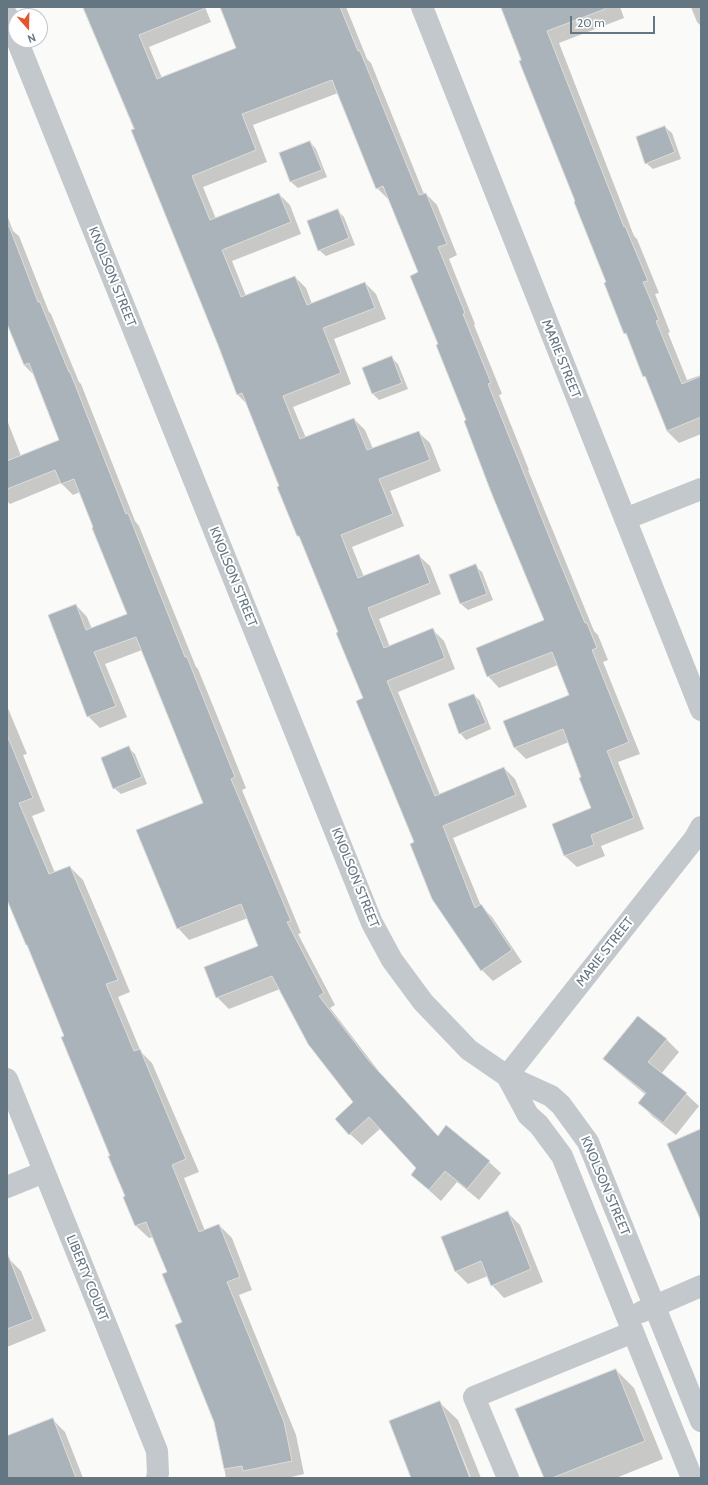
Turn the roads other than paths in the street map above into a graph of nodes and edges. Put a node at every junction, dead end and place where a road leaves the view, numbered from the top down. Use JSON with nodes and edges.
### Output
{"nodes":[{"id":1,"x":422,"y":7,"type":"edge"},
{"id":2,"x":20,"y":48,"type":"edge"},
{"id":3,"x":701,"y":489,"type":"edge"},
{"id":4,"x":625,"y":519,"type":"junction"},
{"id":5,"x":701,"y":710,"type":"edge"},
{"id":6,"x":701,"y":827,"type":"edge"},
{"id":7,"x":507,"y":1076,"type":"junction"},
{"id":8,"x":7,"y":1079,"type":"edge"},
{"id":9,"x":44,"y":1172,"type":"junction"},
{"id":10,"x":7,"y":1187,"type":"edge"},
{"id":11,"x":701,"y":1286,"type":"edge"},
{"id":12,"x":655,"y":1307,"type":"junction"},
{"id":13,"x":630,"y":1325,"type":"junction"},
{"id":14,"x":701,"y":1421,"type":"edge"},
{"id":15,"x":157,"y":1478,"type":"edge"},
{"id":16,"x":508,"y":1478,"type":"edge"},
{"id":17,"x":692,"y":1478,"type":"edge"}],
"edges":[{"from":1,"to":4,"type":"street","name":"MARIE STREET"},
{"from":2,"to":7,"type":"street","name":"KNOLSON STREET"},
{"from":3,"to":4,"type":"street"},
{"from":4,"to":5,"type":"street","name":"MARIE STREET"},
{"from":6,"to":7,"type":"street","name":"MARIE STREET"},
{"from":7,"to":12,"type":"street","name":"KNOLSON STREET"},
{"from":7,"to":13,"type":"street","name":"KNOLSON STREET"},
{"from":8,"to":9,"type":"street","name":"LIBERTY COURT"},
{"from":9,"to":10,"type":"street"},
{"from":9,"to":15,"type":"street","name":"LIBERTY COURT"},
{"from":11,"to":12,"type":"street"},
{"from":12,"to":13,"type":"street"},
{"from":12,"to":14,"type":"street","name":"KNOLSON STREET"},
{"from":13,"to":16,"type":"street"},
{"from":13,"to":17,"type":"street","name":"KNOLSON STREET"}]}
